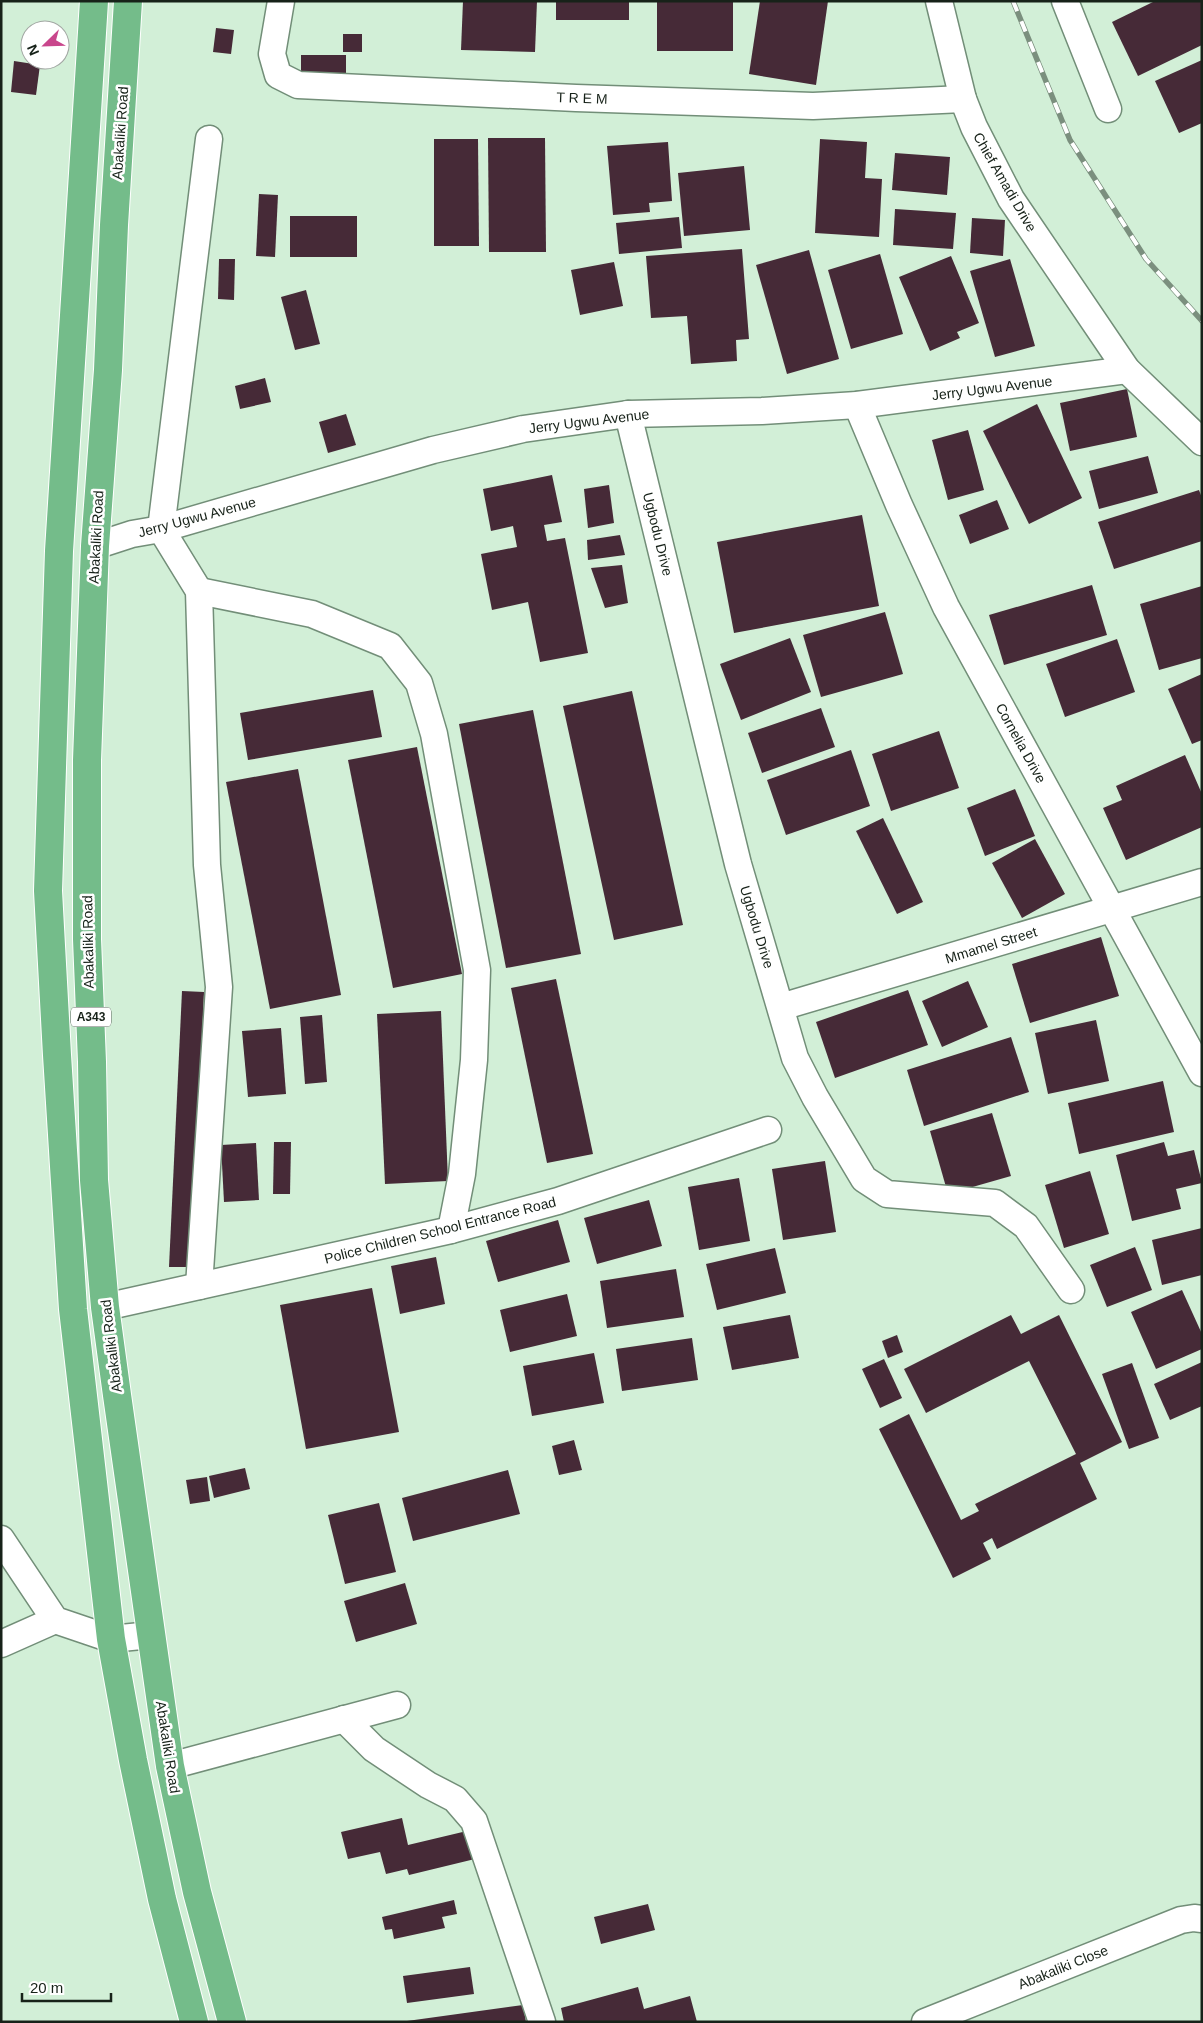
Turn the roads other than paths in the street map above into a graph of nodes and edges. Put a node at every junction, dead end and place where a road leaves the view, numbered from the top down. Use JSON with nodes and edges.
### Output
{"nodes":[{"id":1,"x":94,"y":1,"type":"edge"},
{"id":2,"x":128,"y":1,"type":"edge"},
{"id":3,"x":281,"y":1,"type":"edge"},
{"id":4,"x":939,"y":1,"type":"edge"},
{"id":5,"x":1065,"y":1,"type":"edge"},
{"id":6,"x":963,"y":99,"type":"junction"},
{"id":7,"x":1108,"y":109,"type":"dead end"},
{"id":8,"x":209,"y":139,"type":"dead end"},
{"id":9,"x":1127,"y":370,"type":"junction"},
{"id":10,"x":857,"y":405,"type":"junction"},
{"id":11,"x":628,"y":414,"type":"junction"},
{"id":12,"x":1202,"y":442,"type":"edge"},
{"id":13,"x":161,"y":529,"type":"junction"},
{"id":14,"x":95,"y":546,"type":"junction"},
{"id":15,"x":199,"y":591,"type":"junction"},
{"id":16,"x":1202,"y":882,"type":"edge"},
{"id":17,"x":1111,"y":909,"type":"junction"},
{"id":18,"x":781,"y":1008,"type":"junction"},
{"id":19,"x":1202,"y":1073,"type":"edge"},
{"id":20,"x":768,"y":1130,"type":"dead end"},
{"id":21,"x":451,"y":1230,"type":"junction"},
{"id":22,"x":199,"y":1286,"type":"junction"},
{"id":23,"x":1071,"y":1290,"type":"dead end"},
{"id":24,"x":105,"y":1307,"type":"junction"},
{"id":25,"x":1,"y":1539,"type":"edge"},
{"id":26,"x":55,"y":1620,"type":"junction"},
{"id":27,"x":151,"y":1635,"type":"junction"},
{"id":28,"x":111,"y":1639,"type":"junction"},
{"id":29,"x":1,"y":1644,"type":"edge"},
{"id":30,"x":397,"y":1704,"type":"dead end"},
{"id":31,"x":344,"y":1719,"type":"junction"},
{"id":32,"x":170,"y":1766,"type":"junction"},
{"id":33,"x":1202,"y":1919,"type":"edge"},
{"id":34,"x":194,"y":2022,"type":"edge"},
{"id":35,"x":232,"y":2022,"type":"edge"},
{"id":36,"x":542,"y":2022,"type":"edge"},
{"id":37,"x":925,"y":2022,"type":"edge"}],
"edges":[{"from":1,"to":28,"type":"highway","number":"A343"},
{"from":2,"to":14,"type":"highway","name":"Abakaliki Road","number":"A343"},
{"from":3,"to":6,"type":"street","name":"T R E M"},
{"from":4,"to":6,"type":"street","name":"Chief Amadi Drive"},
{"from":5,"to":7,"type":"street"},
{"from":6,"to":9,"type":"street","name":"Chief Amadi Drive"},
{"from":8,"to":13,"type":"street"},
{"from":9,"to":10,"type":"street","name":"Jerry Ugwu Avenue"},
{"from":9,"to":12,"type":"street","name":"Chief Amadi Drive"},
{"from":10,"to":11,"type":"street","name":"Jerry Ugwu Avenue"},
{"from":10,"to":17,"type":"street","name":"Cornelia Drive"},
{"from":11,"to":13,"type":"street","name":"Jerry Ugwu Avenue"},
{"from":11,"to":18,"type":"street","name":"Ugbodu Drive"},
{"from":13,"to":14,"type":"street","name":"Jerry Ugwu Avenue"},
{"from":13,"to":15,"type":"street"},
{"from":14,"to":24,"type":"highway","name":"Abakaliki Road","number":"A343"},
{"from":15,"to":21,"type":"street"},
{"from":15,"to":22,"type":"street"},
{"from":16,"to":17,"type":"street","name":"Mmamel Street"},
{"from":17,"to":18,"type":"street","name":"Mmamel Street"},
{"from":17,"to":19,"type":"street","name":"Cornelia Drive"},
{"from":18,"to":23,"type":"street","name":"Ugbodu Drive"},
{"from":20,"to":21,"type":"street","name":"Police Children School Entrance Road"},
{"from":21,"to":22,"type":"street","name":"Police Children School Entrance Road"},
{"from":22,"to":24,"type":"street","name":"Police Children School Entrance Road"},
{"from":24,"to":27,"type":"highway","name":"Abakaliki Road","number":"A343"},
{"from":25,"to":26,"type":"street"},
{"from":26,"to":28,"type":"street"},
{"from":26,"to":29,"type":"street"},
{"from":27,"to":28,"type":"street"},
{"from":27,"to":32,"type":"highway","name":"Abakaliki Road","number":"A343"},
{"from":28,"to":34,"type":"highway","number":"A343"},
{"from":30,"to":31,"type":"street"},
{"from":31,"to":32,"type":"street"},
{"from":31,"to":36,"type":"street"},
{"from":32,"to":35,"type":"highway","name":"Abakaliki Road","number":"A343"},
{"from":33,"to":37,"type":"street","name":"Abakaliki Close"}]}
